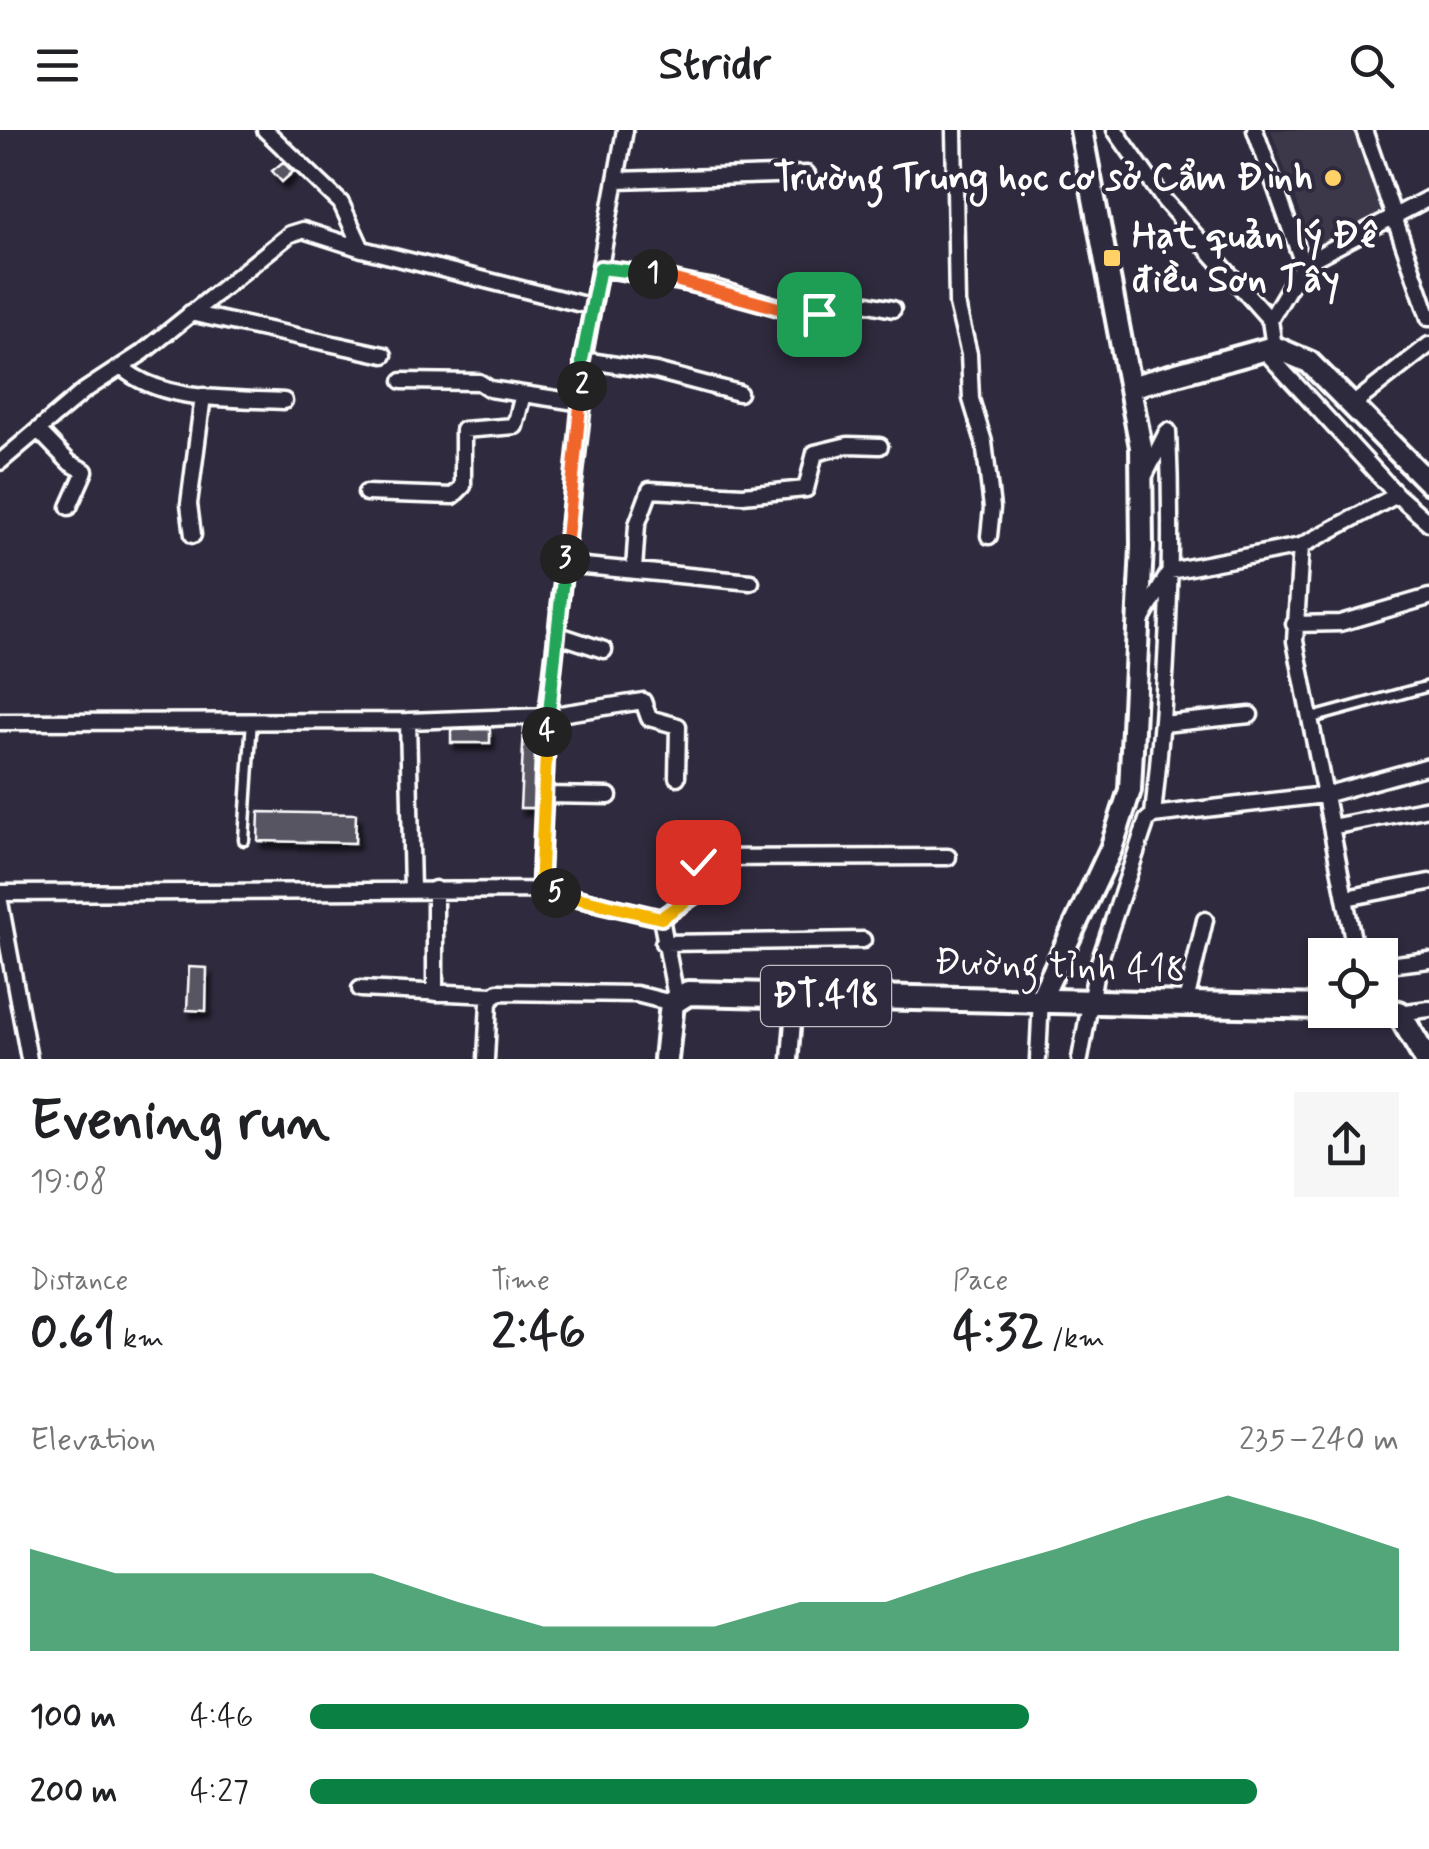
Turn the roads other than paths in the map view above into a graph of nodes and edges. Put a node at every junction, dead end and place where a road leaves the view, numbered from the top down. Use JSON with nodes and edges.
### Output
{"nodes":[{"id":1,"x":265,"y":130,"type":"edge"},
{"id":2,"x":624,"y":130,"type":"edge"},
{"id":3,"x":954,"y":130,"type":"edge"},
{"id":4,"x":1115,"y":130,"type":"edge"},
{"id":5,"x":1256,"y":130,"type":"edge"},
{"id":6,"x":1364,"y":130,"type":"edge"},
{"id":7,"x":1081,"y":131,"type":"edge"},
{"id":8,"x":808,"y":174,"type":"dead end"},
{"id":9,"x":617,"y":180,"type":"junction"},
{"id":10,"x":1429,"y":198,"type":"edge"},
{"id":11,"x":1392,"y":216,"type":"junction"},
{"id":12,"x":362,"y":249,"type":"junction"},
{"id":13,"x":1303,"y":264,"type":"junction"},
{"id":14,"x":600,"y":268,"type":"junction"},
{"id":15,"x":593,"y":307,"type":"junction"},
{"id":16,"x":893,"y":309,"type":"dead end"},
{"id":17,"x":190,"y":313,"type":"junction"},
{"id":18,"x":1429,"y":318,"type":"edge"},
{"id":19,"x":1270,"y":320,"type":"junction"},
{"id":20,"x":1429,"y":345,"type":"edge"},
{"id":21,"x":1270,"y":348,"type":"junction"},
{"id":22,"x":384,"y":354,"type":"dead end"},
{"id":23,"x":582,"y":360,"type":"junction"},
{"id":24,"x":121,"y":367,"type":"junction"},
{"id":25,"x":402,"y":381,"type":"dead end"},
{"id":26,"x":1130,"y":387,"type":"junction"},
{"id":27,"x":739,"y":392,"type":"dead end"},
{"id":28,"x":523,"y":394,"type":"junction"},
{"id":29,"x":204,"y":396,"type":"junction"},
{"id":30,"x":284,"y":401,"type":"dead end"},
{"id":31,"x":582,"y":403,"type":"junction"},
{"id":32,"x":1351,"y":406,"type":"junction"},
{"id":33,"x":38,"y":430,"type":"junction"},
{"id":34,"x":880,"y":446,"type":"dead end"},
{"id":35,"x":0,"y":462,"type":"edge"},
{"id":36,"x":1141,"y":482,"type":"junction"},
{"id":37,"x":1429,"y":483,"type":"edge"},
{"id":38,"x":366,"y":493,"type":"dead end"},
{"id":39,"x":1397,"y":495,"type":"junction"},
{"id":40,"x":69,"y":507,"type":"dead end"},
{"id":41,"x":1429,"y":523,"type":"edge"},
{"id":42,"x":193,"y":535,"type":"dead end"},
{"id":43,"x":989,"y":536,"type":"dead end"},
{"id":44,"x":1301,"y":546,"type":"junction"},
{"id":45,"x":564,"y":564,"type":"junction"},
{"id":46,"x":634,"y":570,"type":"junction"},
{"id":47,"x":1170,"y":570,"type":"junction"},
{"id":48,"x":751,"y":582,"type":"dead end"},
{"id":49,"x":1429,"y":597,"type":"edge"},
{"id":50,"x":1294,"y":624,"type":"junction"},
{"id":51,"x":1138,"y":626,"type":"junction"},
{"id":52,"x":556,"y":634,"type":"junction"},
{"id":53,"x":604,"y":650,"type":"dead end"},
{"id":54,"x":1429,"y":686,"type":"edge"},
{"id":55,"x":1250,"y":715,"type":"dead end"},
{"id":56,"x":547,"y":716,"type":"junction"},
{"id":57,"x":252,"y":719,"type":"junction"},
{"id":58,"x":1308,"y":719,"type":"junction"},
{"id":59,"x":408,"y":720,"type":"junction"},
{"id":60,"x":0,"y":722,"type":"edge"},
{"id":61,"x":1163,"y":724,"type":"junction"},
{"id":62,"x":1429,"y":766,"type":"edge"},
{"id":63,"x":677,"y":777,"type":"dead end"},
{"id":64,"x":1324,"y":795,"type":"junction"},
{"id":65,"x":544,"y":796,"type":"junction"},
{"id":66,"x":609,"y":796,"type":"dead end"},
{"id":67,"x":1429,"y":808,"type":"edge"},
{"id":68,"x":1153,"y":815,"type":"junction"},
{"id":69,"x":1331,"y":827,"type":"junction"},
{"id":70,"x":244,"y":840,"type":"dead end"},
{"id":71,"x":948,"y":857,"type":"dead end"},
{"id":72,"x":1429,"y":882,"type":"edge"},
{"id":73,"x":412,"y":889,"type":"junction"},
{"id":74,"x":436,"y":889,"type":"junction"},
{"id":75,"x":540,"y":890,"type":"junction"},
{"id":76,"x":0,"y":893,"type":"edge"},
{"id":77,"x":1346,"y":898,"type":"junction"},
{"id":78,"x":0,"y":902,"type":"edge"},
{"id":79,"x":661,"y":918,"type":"junction"},
{"id":80,"x":1205,"y":920,"type":"dead end"},
{"id":81,"x":1353,"y":938,"type":"edge"},
{"id":82,"x":864,"y":940,"type":"dead end"},
{"id":83,"x":664,"y":943,"type":"junction"},
{"id":84,"x":1429,"y":960,"type":"edge"},
{"id":85,"x":1398,"y":964,"type":"edge"},
{"id":86,"x":360,"y":989,"type":"dead end"},
{"id":87,"x":434,"y":992,"type":"junction"},
{"id":88,"x":492,"y":995,"type":"junction"},
{"id":89,"x":795,"y":996,"type":"junction"},
{"id":90,"x":1040,"y":998,"type":"junction"},
{"id":91,"x":674,"y":1000,"type":"junction"},
{"id":92,"x":1092,"y":1001,"type":"junction"},
{"id":93,"x":1186,"y":1006,"type":"junction"},
{"id":94,"x":1308,"y":1006,"type":"edge"},
{"id":95,"x":1429,"y":1008,"type":"edge"},
{"id":96,"x":1398,"y":1010,"type":"edge"},
{"id":97,"x":1398,"y":1022,"type":"edge"},
{"id":98,"x":29,"y":1059,"type":"edge"},
{"id":99,"x":486,"y":1059,"type":"edge"},
{"id":100,"x":666,"y":1059,"type":"edge"},
{"id":101,"x":790,"y":1059,"type":"edge"},
{"id":102,"x":1038,"y":1059,"type":"edge"},
{"id":103,"x":1080,"y":1059,"type":"edge"},
{"id":104,"x":1426,"y":1059,"type":"edge"}],
"edges":[{"from":1,"to":12,"type":"street"},
{"from":2,"to":9,"type":"street"},
{"from":3,"to":43,"type":"street"},
{"from":4,"to":19,"type":"street"},
{"from":5,"to":13,"type":"street"},
{"from":6,"to":11,"type":"street"},
{"from":7,"to":26,"type":"main road"},
{"from":8,"to":9,"type":"street"},
{"from":9,"to":14,"type":"street"},
{"from":10,"to":11,"type":"street"},
{"from":11,"to":13,"type":"street"},
{"from":11,"to":18,"type":"street"},
{"from":12,"to":15,"type":"street"},
{"from":12,"to":17,"type":"street"},
{"from":13,"to":19,"type":"street"},
{"from":14,"to":15,"type":"street"},
{"from":14,"to":16,"type":"street"},
{"from":15,"to":23,"type":"street"},
{"from":17,"to":22,"type":"street"},
{"from":17,"to":24,"type":"street"},
{"from":19,"to":21,"type":"street"},
{"from":20,"to":32,"type":"street"},
{"from":21,"to":26,"type":"main road"},
{"from":21,"to":32,"type":"main road"},
{"from":21,"to":39,"type":"street"},
{"from":23,"to":27,"type":"street"},
{"from":23,"to":31,"type":"street"},
{"from":24,"to":29,"type":"street"},
{"from":24,"to":33,"type":"street"},
{"from":25,"to":28,"type":"street"},
{"from":26,"to":36,"type":"main road"},
{"from":28,"to":31,"type":"street"},
{"from":28,"to":38,"type":"street"},
{"from":29,"to":30,"type":"street"},
{"from":29,"to":42,"type":"street"},
{"from":31,"to":45,"type":"street"},
{"from":32,"to":37,"type":"main road"},
{"from":33,"to":35,"type":"street"},
{"from":33,"to":40,"type":"street"},
{"from":34,"to":46,"type":"street"},
{"from":36,"to":47,"type":"street"},
{"from":36,"to":51,"type":"main road"},
{"from":39,"to":41,"type":"street"},
{"from":39,"to":44,"type":"street"},
{"from":44,"to":47,"type":"street"},
{"from":44,"to":50,"type":"street"},
{"from":45,"to":46,"type":"street"},
{"from":45,"to":52,"type":"street"},
{"from":46,"to":48,"type":"street"},
{"from":47,"to":51,"type":"street"},
{"from":47,"to":61,"type":"street"},
{"from":49,"to":50,"type":"street"},
{"from":50,"to":58,"type":"street"},
{"from":51,"to":90,"type":"main road"},
{"from":52,"to":53,"type":"street"},
{"from":52,"to":56,"type":"street"},
{"from":54,"to":58,"type":"lane"},
{"from":55,"to":61,"type":"street"},
{"from":56,"to":59,"type":"street"},
{"from":56,"to":63,"type":"street"},
{"from":56,"to":65,"type":"street"},
{"from":57,"to":59,"type":"street"},
{"from":57,"to":60,"type":"street"},
{"from":57,"to":70,"type":"lane"},
{"from":58,"to":64,"type":"street"},
{"from":59,"to":73,"type":"street"},
{"from":61,"to":68,"type":"street"},
{"from":62,"to":64,"type":"street"},
{"from":64,"to":68,"type":"street"},
{"from":64,"to":69,"type":"street"},
{"from":65,"to":66,"type":"street"},
{"from":65,"to":75,"type":"street"},
{"from":67,"to":69,"type":"street"},
{"from":68,"to":92,"type":"street"},
{"from":69,"to":77,"type":"street"},
{"from":71,"to":79,"type":"street"},
{"from":72,"to":77,"type":"street"},
{"from":73,"to":74,"type":"street"},
{"from":73,"to":76,"type":"street"},
{"from":74,"to":75,"type":"street"},
{"from":74,"to":87,"type":"street"},
{"from":75,"to":79,"type":"street"},
{"from":77,"to":81,"type":"street"},
{"from":78,"to":98,"type":"street"},
{"from":79,"to":83,"type":"street"},
{"from":80,"to":93,"type":"street"},
{"from":82,"to":83,"type":"street"},
{"from":83,"to":91,"type":"street"},
{"from":84,"to":85,"type":"street"},
{"from":86,"to":87,"type":"street"},
{"from":87,"to":88,"type":"street"},
{"from":88,"to":91,"type":"street"},
{"from":88,"to":99,"type":"street"},
{"from":89,"to":90,"type":"main road","name":"Đường tỉnh 418","number":"ĐT.418"},
{"from":89,"to":91,"type":"main road","name":"Đường tỉnh 418","number":"ĐT.418"},
{"from":89,"to":101,"type":"street"},
{"from":90,"to":92,"type":"main road","name":"Đường tỉnh 418","number":"ĐT.418"},
{"from":90,"to":102,"type":"street"},
{"from":91,"to":100,"type":"main road"},
{"from":92,"to":93,"type":"main road","name":"Đường tỉnh 418","number":"ĐT.418"},
{"from":92,"to":103,"type":"street"},
{"from":93,"to":94,"type":"main road","name":"Đường tỉnh 418","number":"ĐT.418"},
{"from":95,"to":96,"type":"street"},
{"from":97,"to":104,"type":"main road"}]}
